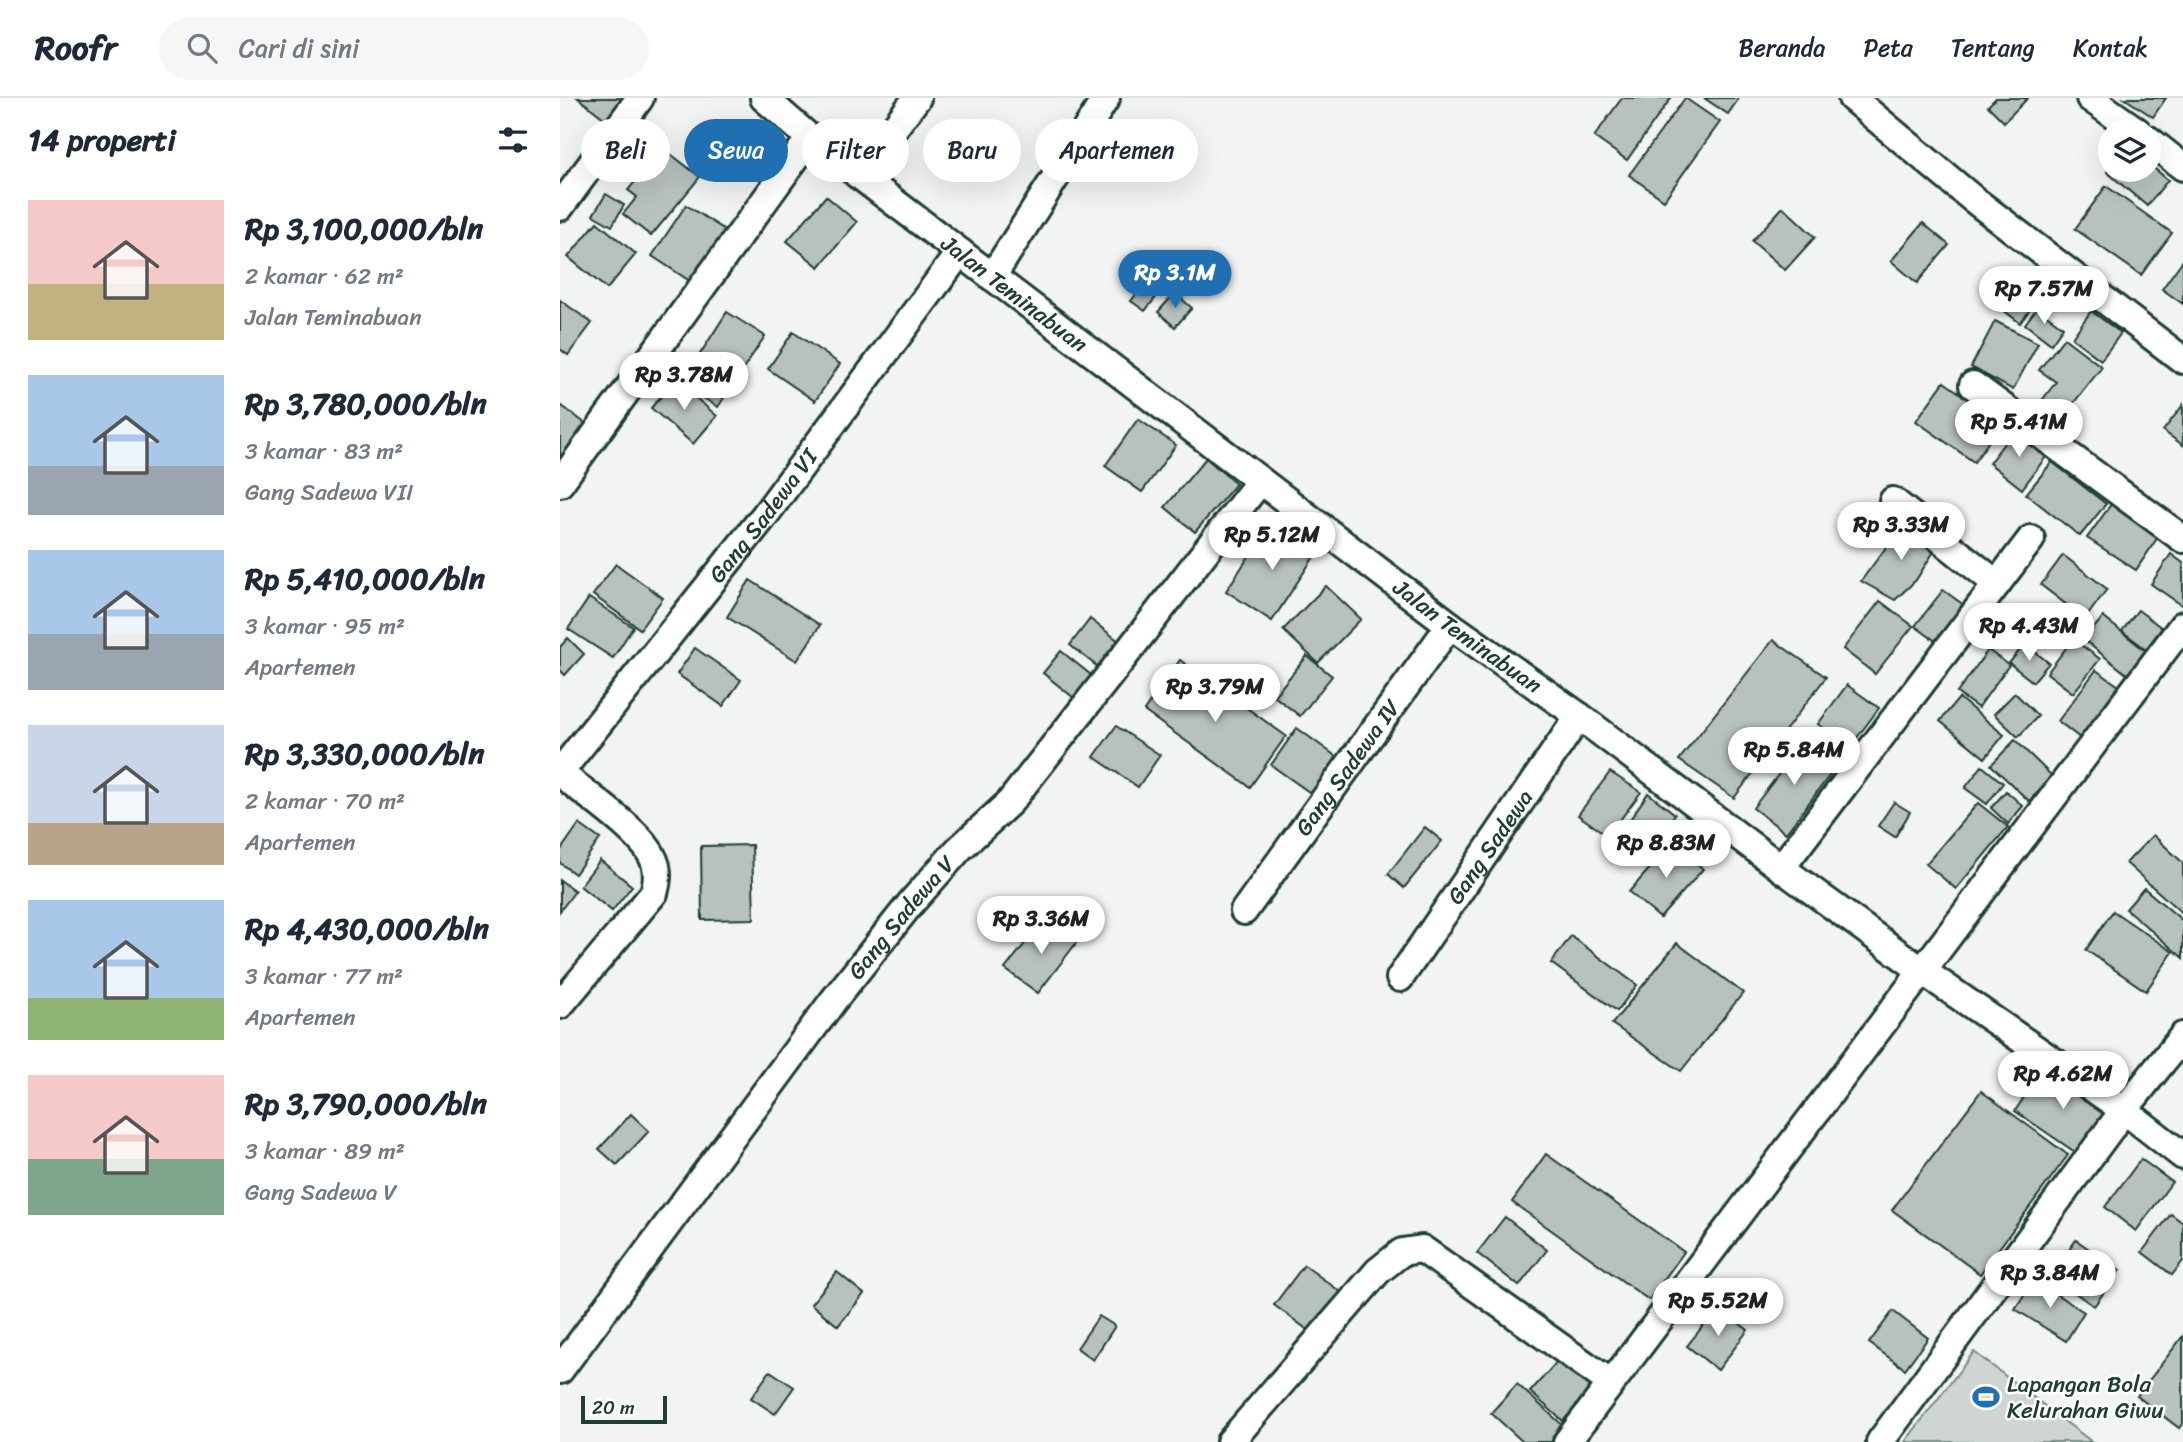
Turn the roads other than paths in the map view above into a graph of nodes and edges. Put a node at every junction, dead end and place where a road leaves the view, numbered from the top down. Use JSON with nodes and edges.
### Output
{"nodes":[{"id":1,"x":640,"y":98,"type":"edge"},
{"id":2,"x":764,"y":98,"type":"edge"},
{"id":3,"x":916,"y":98,"type":"edge"},
{"id":4,"x":1106,"y":98,"type":"edge"},
{"id":5,"x":1852,"y":98,"type":"edge"},
{"id":6,"x":2090,"y":98,"type":"edge"},
{"id":7,"x":900,"y":119,"type":"edge"},
{"id":8,"x":2120,"y":119,"type":"edge"},
{"id":9,"x":802,"y":131,"type":"edge"},
{"id":10,"x":802,"y":149,"type":"edge"},
{"id":11,"x":2161,"y":150,"type":"edge"},
{"id":12,"x":2183,"y":167,"type":"edge"},
{"id":13,"x":867,"y":182,"type":"edge"},
{"id":14,"x":560,"y":207,"type":"edge"},
{"id":15,"x":960,"y":252,"type":"junction"},
{"id":16,"x":992,"y":276,"type":"junction"},
{"id":17,"x":2183,"y":360,"type":"edge"},
{"id":18,"x":1973,"y":385,"type":"dead end"},
{"id":19,"x":1259,"y":481,"type":"junction"},
{"id":20,"x":560,"y":483,"type":"edge"},
{"id":21,"x":1893,"y":501,"type":"dead end"},
{"id":22,"x":2031,"y":539,"type":"dead end"},
{"id":23,"x":2183,"y":539,"type":"edge"},
{"id":24,"x":1997,"y":584,"type":"junction"},
{"id":25,"x":1450,"y":625,"type":"junction"},
{"id":26,"x":2183,"y":625,"type":"edge"},
{"id":27,"x":1579,"y":716,"type":"junction"},
{"id":28,"x":560,"y":772,"type":"edge"},
{"id":29,"x":1780,"y":868,"type":"junction"},
{"id":30,"x":1244,"y":911,"type":"dead end"},
{"id":31,"x":1921,"y":970,"type":"junction"},
{"id":32,"x":1400,"y":978,"type":"dead end"},
{"id":33,"x":560,"y":1005,"type":"edge"},
{"id":34,"x":2183,"y":1036,"type":"edge"},
{"id":35,"x":2124,"y":1110,"type":"junction"},
{"id":36,"x":2183,"y":1156,"type":"edge"},
{"id":37,"x":560,"y":1370,"type":"edge"},
{"id":38,"x":1611,"y":1383,"type":"junction"},
{"id":39,"x":1230,"y":1442,"type":"edge"},
{"id":40,"x":1567,"y":1442,"type":"edge"},
{"id":41,"x":1880,"y":1442,"type":"edge"}],
"edges":[{"from":1,"to":14,"type":"street"},
{"from":2,"to":9,"type":"street","name":"Jalan Teminabuan"},
{"from":3,"to":7,"type":"street"},
{"from":4,"to":16,"type":"street"},
{"from":5,"to":17,"type":"street"},
{"from":6,"to":8,"type":"street"},
{"from":10,"to":20,"type":"street"},
{"from":11,"to":12,"type":"street"},
{"from":13,"to":15,"type":"street","name":"Jalan Teminabuan"},
{"from":15,"to":16,"type":"street","name":"Jalan Teminabuan"},
{"from":15,"to":28,"type":"street","name":"Gang Sadewa VI"},
{"from":16,"to":19,"type":"street","name":"Jalan Teminabuan"},
{"from":18,"to":23,"type":"street"},
{"from":19,"to":25,"type":"street","name":"Jalan Teminabuan"},
{"from":19,"to":37,"type":"street","name":"Gang Sadewa V"},
{"from":21,"to":24,"type":"street"},
{"from":22,"to":24,"type":"street"},
{"from":24,"to":29,"type":"street"},
{"from":25,"to":27,"type":"street","name":"Jalan Teminabuan"},
{"from":25,"to":30,"type":"street","name":"Gang Sadewa IV"},
{"from":26,"to":31,"type":"street"},
{"from":27,"to":29,"type":"street","name":"Jalan Teminabuan"},
{"from":27,"to":32,"type":"street","name":"Gang Sadewa"},
{"from":28,"to":33,"type":"street"},
{"from":29,"to":31,"type":"street","name":"Jalan Teminabuan"},
{"from":31,"to":35,"type":"street","name":"Jalan Teminabuan"},
{"from":31,"to":38,"type":"street"},
{"from":34,"to":35,"type":"street"},
{"from":35,"to":36,"type":"street","name":"Jalan Teminabuan"},
{"from":35,"to":41,"type":"street"},
{"from":38,"to":39,"type":"street"},
{"from":38,"to":40,"type":"street"}]}
